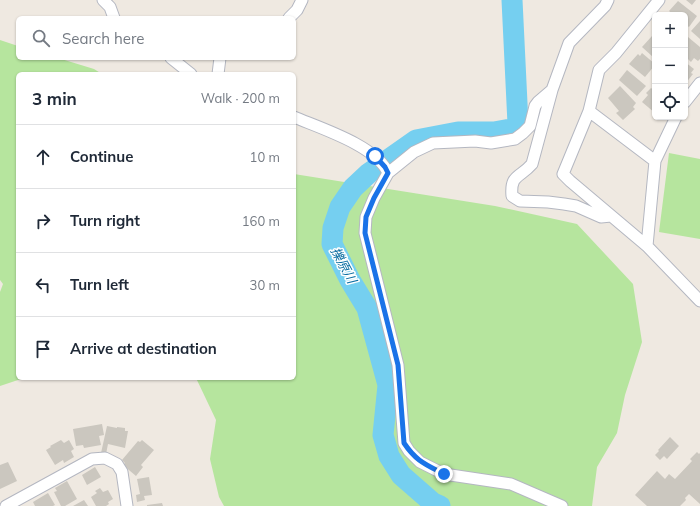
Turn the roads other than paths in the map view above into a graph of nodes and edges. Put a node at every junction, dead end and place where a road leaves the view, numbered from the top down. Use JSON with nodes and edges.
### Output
{"nodes":[{"id":1,"x":103,"y":0,"type":"edge"},
{"id":2,"x":302,"y":0,"type":"edge"},
{"id":3,"x":608,"y":0,"type":"edge"},
{"id":4,"x":659,"y":0,"type":"edge"},
{"id":5,"x":113,"y":16,"type":"edge"},
{"id":6,"x":291,"y":16,"type":"edge"},
{"id":7,"x":174,"y":60,"type":"edge"},
{"id":8,"x":220,"y":60,"type":"edge"},
{"id":9,"x":188,"y":72,"type":"edge"},
{"id":10,"x":218,"y":72,"type":"edge"},
{"id":11,"x":700,"y":83,"type":"edge"},
{"id":12,"x":552,"y":90,"type":"junction"},
{"id":13,"x":688,"y":98,"type":"edge"},
{"id":14,"x":589,"y":111,"type":"junction"},
{"id":15,"x":296,"y":118,"type":"edge"},
{"id":16,"x":675,"y":120,"type":"edge"},
{"id":17,"x":655,"y":161,"type":"junction"},
{"id":18,"x":387,"y":170,"type":"junction"},
{"id":19,"x":611,"y":216,"type":"junction"},
{"id":20,"x":647,"y":246,"type":"junction"},
{"id":21,"x":700,"y":301,"type":"edge"},
{"id":22,"x":6,"y":506,"type":"edge"},
{"id":23,"x":127,"y":506,"type":"edge"},
{"id":24,"x":562,"y":506,"type":"edge"}],
"edges":[{"from":1,"to":5,"type":"street"},
{"from":2,"to":6,"type":"street"},
{"from":3,"to":12,"type":"street"},
{"from":4,"to":14,"type":"street"},
{"from":7,"to":9,"type":"street"},
{"from":8,"to":10,"type":"street"},
{"from":11,"to":13,"type":"street"},
{"from":12,"to":18,"type":"street"},
{"from":12,"to":19,"type":"street"},
{"from":14,"to":17,"type":"street"},
{"from":14,"to":19,"type":"street"},
{"from":15,"to":18,"type":"street"},
{"from":16,"to":17,"type":"street"},
{"from":17,"to":20,"type":"street"},
{"from":18,"to":24,"type":"street"},
{"from":19,"to":20,"type":"street"},
{"from":20,"to":21,"type":"street"},
{"from":22,"to":23,"type":"street"}]}
